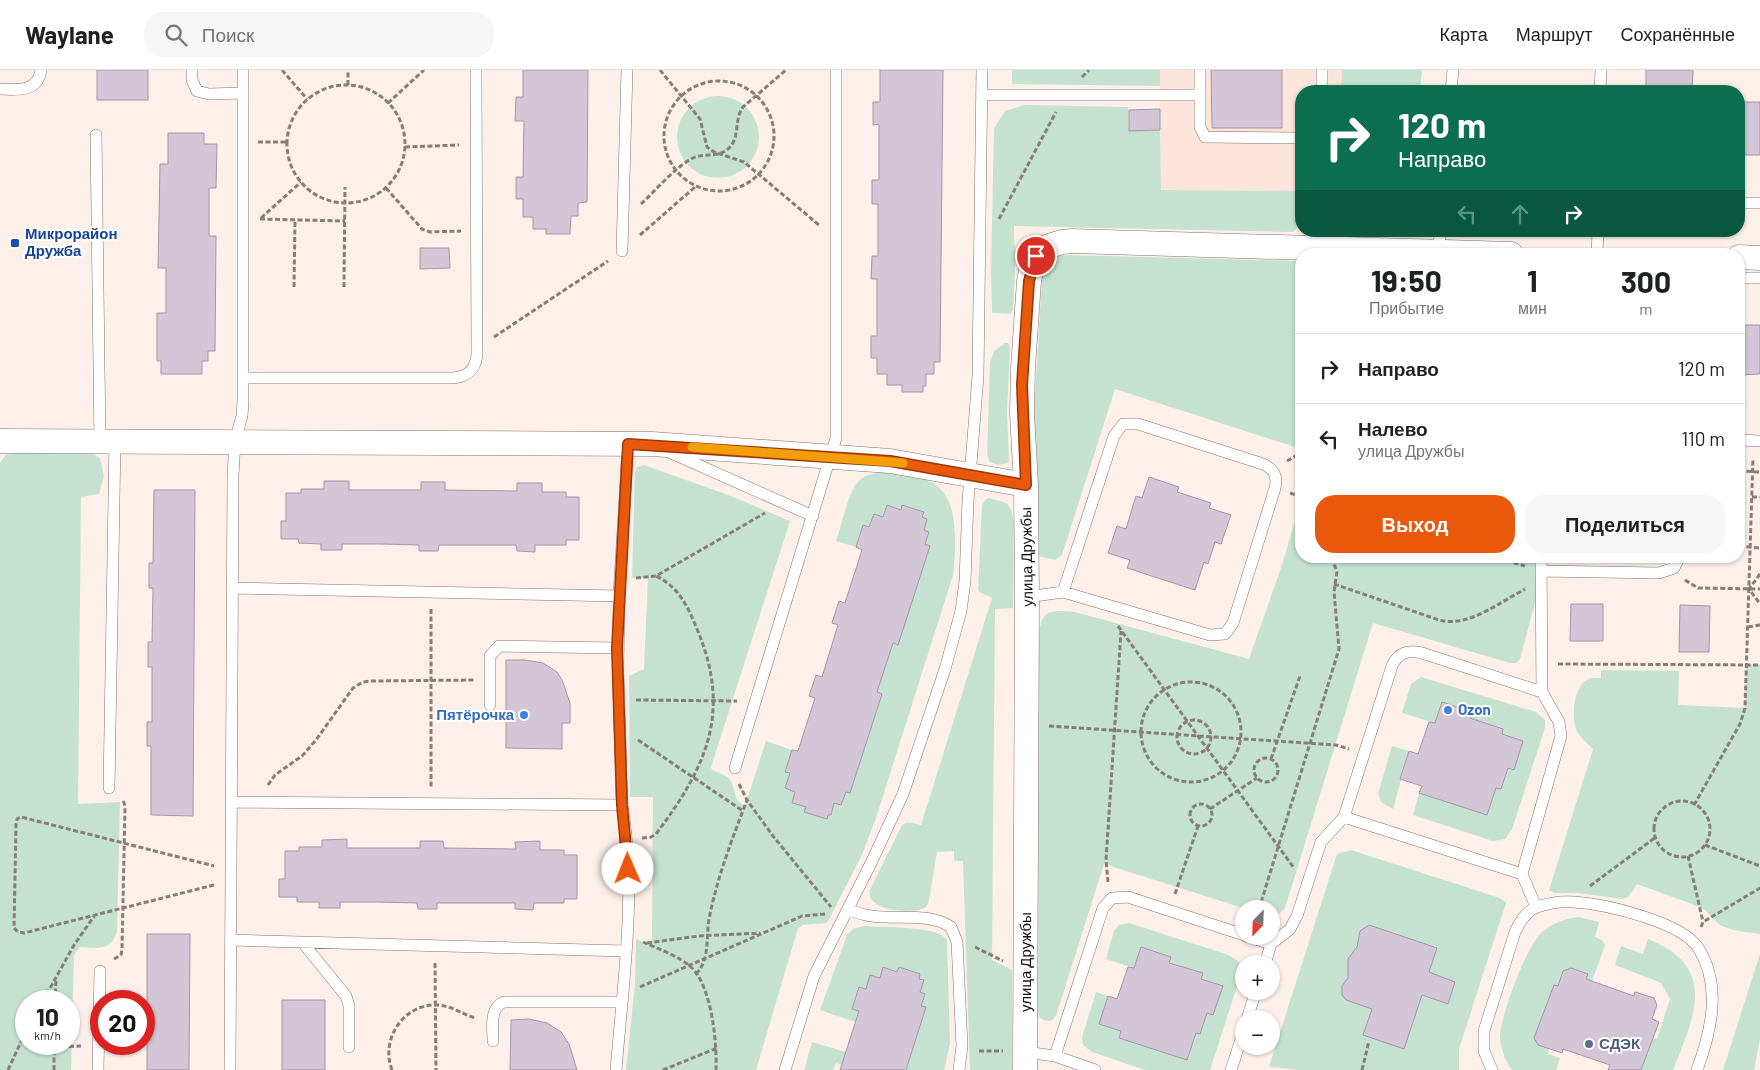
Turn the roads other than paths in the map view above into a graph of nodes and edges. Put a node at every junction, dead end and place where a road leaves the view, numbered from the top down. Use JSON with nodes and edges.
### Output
{"nodes":[{"id":1,"x":41,"y":70,"type":"edge"},
{"id":2,"x":192,"y":70,"type":"edge"},
{"id":3,"x":243,"y":70,"type":"edge"},
{"id":4,"x":476,"y":70,"type":"edge"},
{"id":5,"x":627,"y":70,"type":"edge"},
{"id":6,"x":836,"y":70,"type":"edge"},
{"id":7,"x":982,"y":70,"type":"edge"},
{"id":8,"x":1200,"y":70,"type":"edge"},
{"id":9,"x":1322,"y":70,"type":"edge"},
{"id":10,"x":1453,"y":70,"type":"edge"},
{"id":11,"x":1601,"y":70,"type":"edge"},
{"id":12,"x":1322,"y":85,"type":"edge"},
{"id":13,"x":1452,"y":85,"type":"edge"},
{"id":14,"x":1600,"y":85,"type":"edge"},
{"id":15,"x":0,"y":90,"type":"edge"},
{"id":16,"x":243,"y":94,"type":"junction"},
{"id":17,"x":982,"y":94,"type":"junction"},
{"id":18,"x":1200,"y":95,"type":"junction"},
{"id":19,"x":96,"y":135,"type":"dead end"},
{"id":20,"x":1295,"y":138,"type":"edge"},
{"id":21,"x":1745,"y":203,"type":"edge"},
{"id":22,"x":1760,"y":203,"type":"edge"},
{"id":23,"x":1311,"y":240,"type":"edge"},
{"id":24,"x":1439,"y":241,"type":"edge"},
{"id":25,"x":1478,"y":248,"type":"edge"},
{"id":26,"x":622,"y":251,"type":"road end"},
{"id":27,"x":1745,"y":257,"type":"edge"},
{"id":28,"x":1760,"y":258,"type":"edge"},
{"id":29,"x":1745,"y":278,"type":"edge"},
{"id":30,"x":1760,"y":278,"type":"edge"},
{"id":31,"x":243,"y":378,"type":"junction"},
{"id":32,"x":0,"y":441,"type":"edge"},
{"id":33,"x":235,"y":441,"type":"junction"},
{"id":34,"x":107,"y":442,"type":"junction"},
{"id":35,"x":628,"y":444,"type":"junction"},
{"id":36,"x":652,"y":444,"type":"junction"},
{"id":37,"x":832,"y":456,"type":"junction"},
{"id":38,"x":970,"y":475,"type":"junction"},
{"id":39,"x":1026,"y":485,"type":"junction"},
{"id":40,"x":813,"y":516,"type":"junction"},
{"id":41,"x":1541,"y":563,"type":"edge"},
{"id":42,"x":1676,"y":563,"type":"edge"},
{"id":43,"x":1541,"y":576,"type":"junction"},
{"id":44,"x":233,"y":588,"type":"junction"},
{"id":45,"x":1063,"y":592,"type":"junction"},
{"id":46,"x":619,"y":596,"type":"junction"},
{"id":47,"x":1027,"y":597,"type":"junction"},
{"id":48,"x":617,"y":648,"type":"junction"},
{"id":49,"x":1542,"y":692,"type":"junction"},
{"id":50,"x":490,"y":705,"type":"dead end"},
{"id":51,"x":735,"y":768,"type":"dead end"},
{"id":52,"x":109,"y":788,"type":"road end"},
{"id":53,"x":232,"y":802,"type":"junction"},
{"id":54,"x":622,"y":805,"type":"junction"},
{"id":55,"x":1344,"y":817,"type":"junction"},
{"id":56,"x":1522,"y":874,"type":"junction"},
{"id":57,"x":1536,"y":907,"type":"junction"},
{"id":58,"x":846,"y":912,"type":"junction"},
{"id":59,"x":1235,"y":933,"type":"edge"},
{"id":60,"x":1280,"y":938,"type":"edge"},
{"id":61,"x":231,"y":940,"type":"junction"},
{"id":62,"x":303,"y":942,"type":"junction"},
{"id":63,"x":625,"y":951,"type":"junction"},
{"id":64,"x":100,"y":971,"type":"road end"},
{"id":65,"x":622,"y":999,"type":"junction"},
{"id":66,"x":493,"y":1041,"type":"dead end"},
{"id":67,"x":349,"y":1047,"type":"dead end"},
{"id":68,"x":1236,"y":1055,"type":"edge"},
{"id":69,"x":1055,"y":1056,"type":"junction"},
{"id":70,"x":1019,"y":1058,"type":"edge"},
{"id":71,"x":98,"y":1070,"type":"edge"},
{"id":72,"x":230,"y":1070,"type":"edge"},
{"id":73,"x":616,"y":1070,"type":"edge"},
{"id":74,"x":785,"y":1070,"type":"edge"},
{"id":75,"x":959,"y":1070,"type":"edge"},
{"id":76,"x":1095,"y":1070,"type":"edge"},
{"id":77,"x":1231,"y":1070,"type":"edge"},
{"id":78,"x":1492,"y":1070,"type":"edge"},
{"id":79,"x":1696,"y":1070,"type":"edge"}],
"edges":[{"from":1,"to":15,"type":"lane"},
{"from":2,"to":16,"type":"lane"},
{"from":3,"to":16,"type":"lane"},
{"from":4,"to":31,"type":"lane"},
{"from":5,"to":26,"type":"lane"},
{"from":6,"to":37,"type":"lane"},
{"from":7,"to":17,"type":"lane"},
{"from":8,"to":18,"type":"lane"},
{"from":9,"to":12,"type":"lane"},
{"from":10,"to":13,"type":"lane"},
{"from":11,"to":14,"type":"lane"},
{"from":16,"to":31,"type":"lane"},
{"from":17,"to":18,"type":"lane"},
{"from":17,"to":38,"type":"lane"},
{"from":18,"to":20,"type":"lane"},
{"from":19,"to":34,"type":"lane"},
{"from":21,"to":22,"type":"lane"},
{"from":23,"to":24,"type":"street","name":"улица Дружбы"},
{"from":23,"to":39,"type":"street","name":"улица Дружбы"},
{"from":24,"to":25,"type":"street","name":"улица Дружбы"},
{"from":27,"to":28,"type":"street"},
{"from":29,"to":30,"type":"lane"},
{"from":31,"to":33,"type":"lane"},
{"from":32,"to":34,"type":"street"},
{"from":33,"to":34,"type":"street"},
{"from":33,"to":35,"type":"street"},
{"from":33,"to":44,"type":"lane"},
{"from":34,"to":52,"type":"lane"},
{"from":35,"to":36,"type":"street"},
{"from":35,"to":46,"type":"lane"},
{"from":36,"to":37,"type":"street"},
{"from":36,"to":40,"type":"lane"},
{"from":37,"to":38,"type":"street"},
{"from":37,"to":40,"type":"lane"},
{"from":38,"to":39,"type":"street"},
{"from":38,"to":58,"type":"lane"},
{"from":39,"to":47,"type":"street","name":"улица Дружбы"},
{"from":40,"to":51,"type":"lane"},
{"from":41,"to":43,"type":"lane"},
{"from":42,"to":43,"type":"lane"},
{"from":43,"to":49,"type":"lane"},
{"from":44,"to":46,"type":"lane"},
{"from":44,"to":53,"type":"lane"},
{"from":45,"to":45,"type":"lane"},
{"from":45,"to":47,"type":"lane"},
{"from":46,"to":48,"type":"lane"},
{"from":47,"to":70,"type":"street","name":"улица Дружбы"},
{"from":48,"to":50,"type":"lane"},
{"from":48,"to":54,"type":"lane"},
{"from":49,"to":55,"type":"lane"},
{"from":49,"to":56,"type":"lane"},
{"from":53,"to":54,"type":"lane"},
{"from":53,"to":61,"type":"lane"},
{"from":54,"to":63,"type":"lane"},
{"from":55,"to":56,"type":"lane"},
{"from":55,"to":60,"type":"lane"},
{"from":56,"to":57,"type":"lane"},
{"from":57,"to":78,"type":"lane"},
{"from":57,"to":79,"type":"lane"},
{"from":58,"to":74,"type":"lane"},
{"from":58,"to":75,"type":"lane"},
{"from":59,"to":69,"type":"lane"},
{"from":61,"to":62,"type":"lane"},
{"from":61,"to":72,"type":"lane"},
{"from":62,"to":63,"type":"lane"},
{"from":62,"to":67,"type":"lane"},
{"from":63,"to":65,"type":"lane"},
{"from":64,"to":71,"type":"lane"},
{"from":65,"to":66,"type":"lane"},
{"from":65,"to":73,"type":"lane"},
{"from":68,"to":77,"type":"lane"},
{"from":69,"to":70,"type":"lane"},
{"from":69,"to":76,"type":"lane"}]}
